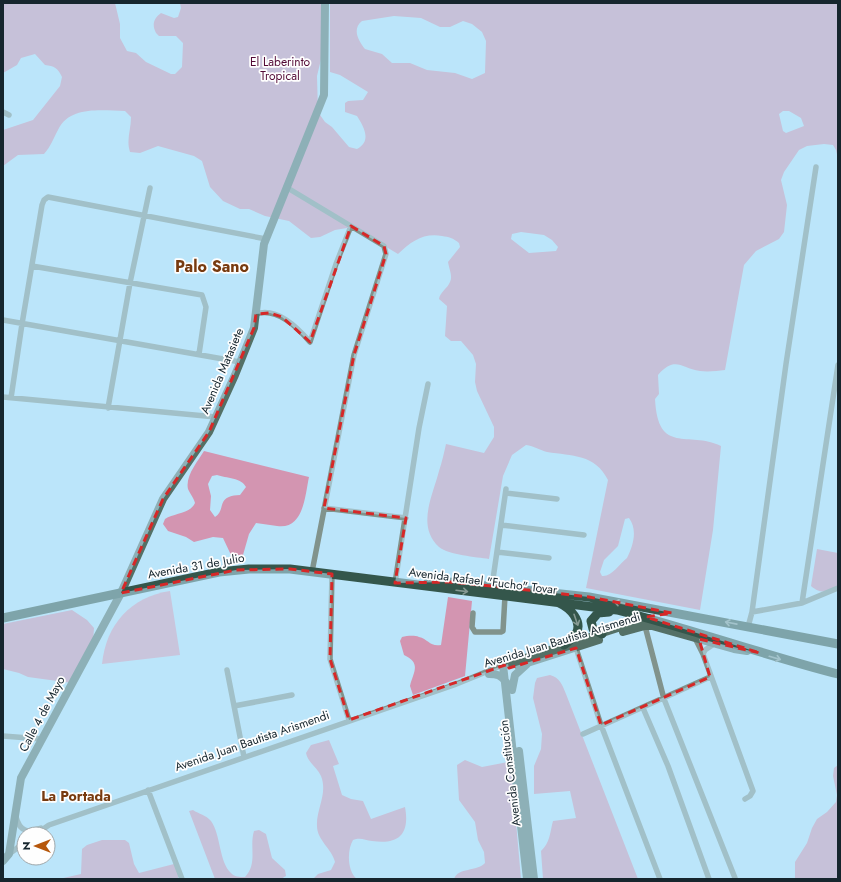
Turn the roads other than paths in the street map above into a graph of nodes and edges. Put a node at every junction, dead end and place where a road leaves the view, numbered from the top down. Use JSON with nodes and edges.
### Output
{"nodes":[{"id":1,"x":325,"y":3,"type":"edge"},
{"id":2,"x":3,"y":112,"type":"edge"},
{"id":3,"x":9,"y":115,"type":"dead end"},
{"id":4,"x":816,"y":167,"type":"dead end"},
{"id":5,"x":286,"y":186,"type":"junction"},
{"id":6,"x":150,"y":188,"type":"dead end"},
{"id":7,"x":144,"y":216,"type":"junction"},
{"id":8,"x":351,"y":226,"type":"junction"},
{"id":9,"x":266,"y":240,"type":"junction"},
{"id":10,"x":32,"y":266,"type":"junction"},
{"id":11,"x":130,"y":283,"type":"junction"},
{"id":12,"x":256,"y":314,"type":"junction"},
{"id":13,"x":3,"y":320,"type":"edge"},
{"id":14,"x":22,"y":324,"type":"junction"},
{"id":15,"x":120,"y":340,"type":"junction"},
{"id":16,"x":199,"y":354,"type":"junction"},
{"id":17,"x":240,"y":362,"type":"junction"},
{"id":18,"x":838,"y":365,"type":"edge"},
{"id":19,"x":428,"y":384,"type":"dead end"},
{"id":20,"x":3,"y":397,"type":"edge"},
{"id":21,"x":11,"y":398,"type":"junction"},
{"id":22,"x":108,"y":408,"type":"junction"},
{"id":23,"x":216,"y":417,"type":"junction"},
{"id":24,"x":557,"y":499,"type":"dead end"},
{"id":25,"x":324,"y":508,"type":"junction"},
{"id":26,"x":406,"y":518,"type":"junction"},
{"id":27,"x":501,"y":525,"type":"junction"},
{"id":28,"x":584,"y":535,"type":"dead end"},
{"id":29,"x":497,"y":552,"type":"junction"},
{"id":30,"x":549,"y":558,"type":"dead end"},
{"id":31,"x":312,"y":572,"type":"junction"},
{"id":32,"x":332,"y":574,"type":"junction"},
{"id":33,"x":395,"y":583,"type":"junction"},
{"id":34,"x":492,"y":586,"type":"junction"},
{"id":35,"x":838,"y":588,"type":"edge"},
{"id":36,"x":121,"y":593,"type":"junction"},
{"id":37,"x":505,"y":596,"type":"junction"},
{"id":38,"x":554,"y":601,"type":"junction"},
{"id":39,"x":802,"y":603,"type":"junction"},
{"id":40,"x":617,"y":610,"type":"junction"},
{"id":41,"x":672,"y":612,"type":"junction"},
{"id":42,"x":752,"y":612,"type":"junction"},
{"id":43,"x":473,"y":613,"type":"dead end"},
{"id":44,"x":3,"y":618,"type":"edge"},
{"id":45,"x":647,"y":622,"type":"junction"},
{"id":46,"x":748,"y":627,"type":"junction"},
{"id":47,"x":602,"y":634,"type":"junction"},
{"id":48,"x":695,"y":638,"type":"junction"},
{"id":49,"x":714,"y":644,"type":"junction"},
{"id":50,"x":838,"y":644,"type":"edge"},
{"id":51,"x":564,"y":645,"type":"junction"},
{"id":52,"x":576,"y":648,"type":"junction"},
{"id":53,"x":760,"y":653,"type":"junction"},
{"id":54,"x":703,"y":654,"type":"junction"},
{"id":55,"x":530,"y":662,"type":"junction"},
{"id":56,"x":506,"y":667,"type":"junction"},
{"id":57,"x":227,"y":670,"type":"dead end"},
{"id":58,"x":489,"y":674,"type":"junction"},
{"id":59,"x":838,"y":674,"type":"edge"},
{"id":60,"x":710,"y":677,"type":"junction"},
{"id":61,"x":463,"y":681,"type":"junction"},
{"id":62,"x":506,"y":682,"type":"junction"},
{"id":63,"x":512,"y":690,"type":"junction"},
{"id":64,"x":292,"y":695,"type":"dead end"},
{"id":65,"x":664,"y":699,"type":"junction"},
{"id":66,"x":234,"y":706,"type":"junction"},
{"id":67,"x":643,"y":708,"type":"junction"},
{"id":68,"x":349,"y":720,"type":"junction"},
{"id":69,"x":601,"y":725,"type":"junction"},
{"id":70,"x":582,"y":734,"type":"dead end"},
{"id":71,"x":3,"y":736,"type":"edge"},
{"id":72,"x":42,"y":739,"type":"junction"},
{"id":73,"x":244,"y":757,"type":"junction"},
{"id":74,"x":148,"y":790,"type":"junction"},
{"id":75,"x":744,"y":799,"type":"dead end"},
{"id":76,"x":15,"y":813,"type":"junction"},
{"id":77,"x":49,"y":825,"type":"joint"},
{"id":78,"x":16,"y":849,"type":"edge"},
{"id":79,"x":9,"y":854,"type":"junction"},
{"id":80,"x":3,"y":861,"type":"edge"},
{"id":81,"x":735,"y":878,"type":"dead end"},
{"id":82,"x":181,"y":879,"type":"edge"},
{"id":83,"x":527,"y":879,"type":"edge"},
{"id":84,"x":534,"y":879,"type":"edge"},
{"id":85,"x":660,"y":879,"type":"edge"},
{"id":86,"x":709,"y":879,"type":"edge"}],
"edges":[{"from":1,"to":5,"type":"street","name":"Avenida Matasiete"},
{"from":2,"to":3,"type":"street"},
{"from":4,"to":42,"type":"street"},
{"from":5,"to":8,"type":"street"},
{"from":5,"to":9,"type":"street","name":"Avenida Matasiete"},
{"from":6,"to":7,"type":"street"},
{"from":7,"to":9,"type":"street"},
{"from":7,"to":10,"type":"street"},
{"from":7,"to":11,"type":"street"},
{"from":8,"to":12,"type":"street"},
{"from":8,"to":25,"type":"street"},
{"from":9,"to":12,"type":"street","name":"Avenida Matasiete"},
{"from":10,"to":11,"type":"street"},
{"from":10,"to":14,"type":"street"},
{"from":11,"to":15,"type":"street"},
{"from":11,"to":16,"type":"street"},
{"from":12,"to":17,"type":"street","name":"Avenida Matasiete"},
{"from":13,"to":14,"type":"street"},
{"from":14,"to":15,"type":"street"},
{"from":14,"to":21,"type":"street"},
{"from":15,"to":16,"type":"street"},
{"from":15,"to":22,"type":"street"},
{"from":16,"to":17,"type":"street"},
{"from":17,"to":23,"type":"street","name":"Avenida Matasiete"},
{"from":18,"to":39,"type":"street"},
{"from":19,"to":26,"type":"street"},
{"from":20,"to":21,"type":"street"},
{"from":21,"to":22,"type":"street"},
{"from":22,"to":23,"type":"street"},
{"from":23,"to":36,"type":"street","name":"Avenida Matasiete"},
{"from":24,"to":27,"type":"street"},
{"from":25,"to":26,"type":"street"},
{"from":25,"to":31,"type":"street"},
{"from":26,"to":33,"type":"street"},
{"from":27,"to":28,"type":"street"},
{"from":27,"to":29,"type":"street"},
{"from":29,"to":30,"type":"street"},
{"from":29,"to":34,"type":"street"},
{"from":31,"to":32,"type":"main road","name":"Avenida 31 de Julio"},
{"from":31,"to":36,"type":"main road","name":"Avenida 31 de Julio"},
{"from":32,"to":33,"type":"main road","name":"Avenida 31 de Julio"},
{"from":32,"to":68,"type":"street"},
{"from":33,"to":34,"type":"main road","name":"Avenida Rafael \"Fucho\" Tovar"},
{"from":33,"to":37,"type":"main road","name":"Avenida Rafael \"Fucho\" Tovar","one_way":true},
{"from":41,"to":34,"type":"main road","name":"Avenida Rafael \"Fucho\" Tovar","one_way":true},
{"from":35,"to":39,"type":"street"},
{"from":36,"to":44,"type":"main road","name":"Avenida 31 de Julio"},
{"from":36,"to":72,"type":"street","name":"Calle 4 de Mayo"},
{"from":37,"to":38,"type":"main road","name":"Avenida Rafael \"Fucho\" Tovar"},
{"from":37,"to":43,"type":"street"},
{"from":38,"to":40,"type":"main road","name":"Avenida Rafael \"Fucho\" Tovar"},
{"from":38,"to":51,"type":"main road","one_way":true},
{"from":39,"to":42,"type":"street"},
{"from":40,"to":45,"type":"main road","name":"Avenida Rafael \"Fucho\" Tovar"},
{"from":40,"to":47,"type":"main road"},
{"from":41,"to":45,"type":"main road"},
{"from":46,"to":41,"type":"main road","name":"Avenida Rafael \"Fucho\" Tovar","one_way":true},
{"from":42,"to":46,"type":"street"},
{"from":45,"to":47,"type":"street","name":"Avenida Juan Bautista Arismendi"},
{"from":45,"to":48,"type":"street","name":"Avenida Juan Bautista Arismendi"},
{"from":45,"to":52,"type":"street","name":"Avenida Juan Bautista Arismendi"},
{"from":45,"to":53,"type":"main road","name":"Avenida Rafael \"Fucho\" Tovar"},
{"from":45,"to":65,"type":"street"},
{"from":46,"to":50,"type":"main road","name":"Avenida Rafael \"Fucho\" Tovar"},
{"from":47,"to":51,"type":"street","name":"Avenida Juan Bautista Arismendi"},
{"from":48,"to":49,"type":"street","name":"Avenida Juan Bautista Arismendi"},
{"from":48,"to":54,"type":"street"},
{"from":49,"to":53,"type":"street","name":"Avenida Juan Bautista Arismendi"},
{"from":49,"to":54,"type":"street"},
{"from":51,"to":56,"type":"street","name":"Avenida Juan Bautista Arismendi"},
{"from":52,"to":55,"type":"street","name":"Avenida Juan Bautista Arismendi"},
{"from":52,"to":69,"type":"street"},
{"from":53,"to":59,"type":"main road","name":"Avenida Rafael \"Fucho\" Tovar","one_way":true},
{"from":54,"to":60,"type":"street"},
{"from":55,"to":56,"type":"street","name":"Avenida Juan Bautista Arismendi"},
{"from":55,"to":63,"type":"street"},
{"from":56,"to":58,"type":"street","name":"Avenida Juan Bautista Arismendi"},
{"from":56,"to":61,"type":"street","name":"Avenida Juan Bautista Arismendi"},
{"from":56,"to":62,"type":"street","name":"Avenida Constitución"},
{"from":56,"to":63,"type":"street","name":"Avenida Constitución"},
{"from":57,"to":66,"type":"street"},
{"from":58,"to":61,"type":"street","name":"Avenida Juan Bautista Arismendi"},
{"from":58,"to":62,"type":"street"},
{"from":60,"to":65,"type":"street"},
{"from":60,"to":75,"type":"street"},
{"from":61,"to":68,"type":"street","name":"Avenida Juan Bautista Arismendi"},
{"from":62,"to":83,"type":"street","name":"Avenida Constitución"},
{"from":63,"to":84,"type":"street","name":"Avenida Constitución"},
{"from":64,"to":66,"type":"street"},
{"from":65,"to":67,"type":"street"},
{"from":65,"to":81,"type":"street"},
{"from":66,"to":73,"type":"street"},
{"from":67,"to":69,"type":"street"},
{"from":67,"to":86,"type":"street"},
{"from":68,"to":73,"type":"street","name":"Avenida Juan Bautista Arismendi"},
{"from":69,"to":70,"type":"street"},
{"from":69,"to":85,"type":"street"},
{"from":71,"to":72,"type":"street"},
{"from":72,"to":76,"type":"street","name":"Calle 4 de Mayo"},
{"from":73,"to":74,"type":"street","name":"Avenida Juan Bautista Arismendi"},
{"from":74,"to":77,"type":"street","name":"Avenida Juan Bautista Arismendi"},
{"from":74,"to":82,"type":"street"},
{"from":76,"to":77,"type":"street","name":"Avenida Juan Bautista Arismendi"},
{"from":76,"to":79,"type":"street","name":"Calle 4 de Mayo"},
{"from":78,"to":79,"type":"street"},
{"from":79,"to":80,"type":"street"}]}
